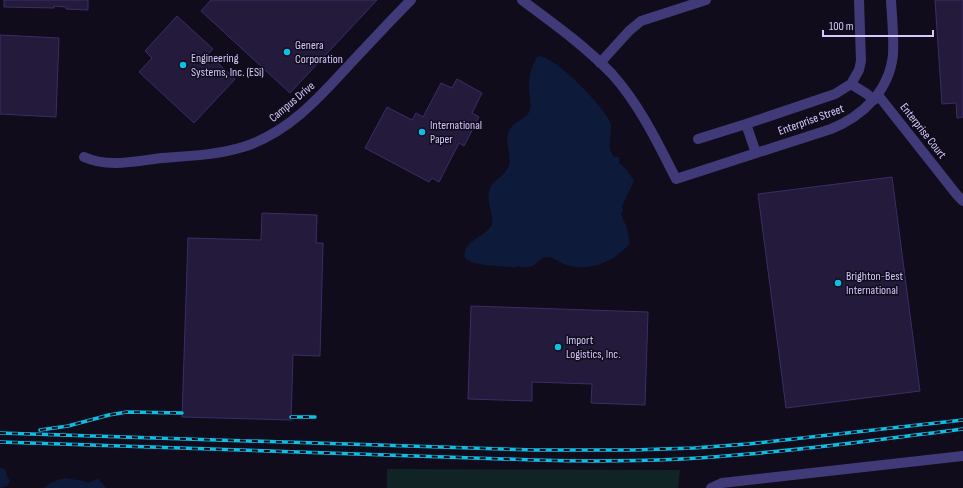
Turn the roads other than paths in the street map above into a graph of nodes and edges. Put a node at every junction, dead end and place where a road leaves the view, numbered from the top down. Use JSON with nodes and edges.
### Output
{"nodes":[{"id":1,"x":411,"y":0,"type":"edge"},
{"id":2,"x":522,"y":0,"type":"edge"},
{"id":3,"x":706,"y":0,"type":"edge"},
{"id":4,"x":859,"y":0,"type":"edge"},
{"id":5,"x":891,"y":0,"type":"edge"},
{"id":6,"x":600,"y":63,"type":"junction"},
{"id":7,"x":851,"y":84,"type":"junction"},
{"id":8,"x":876,"y":98,"type":"junction"},
{"id":9,"x":746,"y":124,"type":"junction"},
{"id":10,"x":698,"y":139,"type":"dead end"},
{"id":11,"x":756,"y":153,"type":"junction"},
{"id":12,"x":84,"y":157,"type":"dead end"},
{"id":13,"x":963,"y":201,"type":"edge"},
{"id":14,"x":963,"y":456,"type":"edge"},
{"id":15,"x":711,"y":488,"type":"edge"}],
"edges":[{"from":1,"to":12,"type":"street","name":"Campus Drive"},
{"from":2,"to":6,"type":"street"},
{"from":3,"to":6,"type":"street"},
{"from":4,"to":7,"type":"street"},
{"from":5,"to":8,"type":"street","name":"Enterprise Street"},
{"from":6,"to":11,"type":"street","name":"Enterprise Street"},
{"from":7,"to":8,"type":"street","name":"Enterprise Court"},
{"from":7,"to":9,"type":"street"},
{"from":8,"to":11,"type":"street","name":"Enterprise Street"},
{"from":8,"to":13,"type":"street","name":"Enterprise Court"},
{"from":9,"to":10,"type":"street"},
{"from":9,"to":11,"type":"street"},
{"from":14,"to":15,"type":"street"}]}
